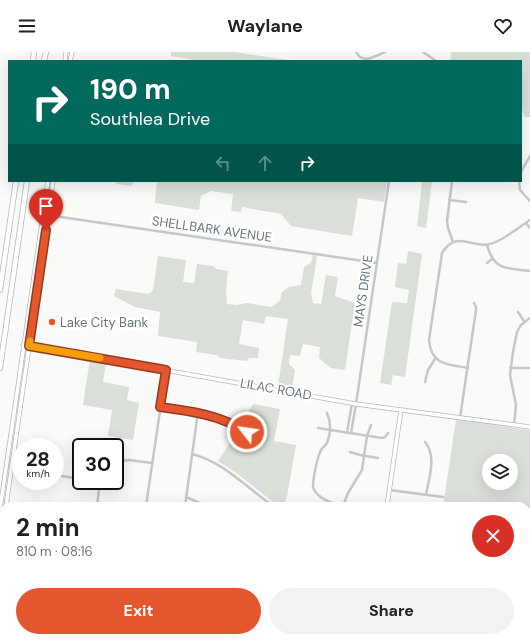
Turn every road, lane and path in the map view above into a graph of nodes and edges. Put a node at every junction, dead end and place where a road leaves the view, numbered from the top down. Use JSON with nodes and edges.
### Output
{"nodes":[{"id":1,"x":356,"y":52,"type":"edge"},
{"id":2,"x":385,"y":52,"type":"edge"},
{"id":3,"x":423,"y":52,"type":"edge"},
{"id":4,"x":435,"y":60,"type":"edge"},
{"id":5,"x":530,"y":156,"type":"edge"},
{"id":6,"x":522,"y":170,"type":"edge"},
{"id":7,"x":16,"y":182,"type":"edge"},
{"id":8,"x":27,"y":182,"type":"edge"},
{"id":9,"x":48,"y":182,"type":"edge"},
{"id":10,"x":53,"y":182,"type":"edge"},
{"id":11,"x":389,"y":182,"type":"edge"},
{"id":12,"x":452,"y":182,"type":"edge"},
{"id":13,"x":519,"y":182,"type":"edge"},
{"id":14,"x":450,"y":200,"type":"junction"},
{"id":15,"x":530,"y":201,"type":"edge"},
{"id":16,"x":466,"y":202,"type":"dead end"},
{"id":17,"x":43,"y":215,"type":"junction"},
{"id":18,"x":48,"y":215,"type":"junction"},
{"id":19,"x":530,"y":220,"type":"edge"},
{"id":20,"x":526,"y":223,"type":"junction"},
{"id":21,"x":530,"y":228,"type":"edge"},
{"id":22,"x":454,"y":242,"type":"junction"},
{"id":23,"x":487,"y":245,"type":"junction"},
{"id":24,"x":492,"y":259,"type":"junction"},
{"id":25,"x":377,"y":263,"type":"junction"},
{"id":26,"x":487,"y":263,"type":"dead end"},
{"id":27,"x":530,"y":271,"type":"edge"},
{"id":28,"x":0,"y":290,"type":"edge"},
{"id":29,"x":474,"y":303,"type":"dead end"},
{"id":30,"x":518,"y":312,"type":"dead end"},
{"id":31,"x":530,"y":318,"type":"edge"},
{"id":32,"x":524,"y":321,"type":"junction"},
{"id":33,"x":24,"y":345,"type":"junction"},
{"id":34,"x":29,"y":346,"type":"junction"},
{"id":35,"x":436,"y":358,"type":"junction"},
{"id":36,"x":0,"y":368,"type":"edge"},
{"id":37,"x":468,"y":368,"type":"junction"},
{"id":38,"x":510,"y":368,"type":"junction"},
{"id":39,"x":530,"y":368,"type":"edge"},
{"id":40,"x":166,"y":370,"type":"junction"},
{"id":41,"x":425,"y":382,"type":"dead end"},
{"id":42,"x":352,"y":403,"type":"junction"},
{"id":43,"x":356,"y":404,"type":"junction"},
{"id":44,"x":160,"y":407,"type":"junction"},
{"id":45,"x":401,"y":410,"type":"junction"},
{"id":46,"x":198,"y":412,"type":"junction"},
{"id":47,"x":327,"y":412,"type":"dead end"},
{"id":48,"x":460,"y":418,"type":"junction"},
{"id":49,"x":371,"y":425,"type":"dead end"},
{"id":50,"x":514,"y":425,"type":"junction"},
{"id":51,"x":530,"y":427,"type":"edge"},
{"id":52,"x":318,"y":428,"type":"dead end"},
{"id":53,"x":329,"y":430,"type":"junction"},
{"id":54,"x":247,"y":432,"type":"dead end"},
{"id":55,"x":349,"y":433,"type":"junction"},
{"id":56,"x":388,"y":433,"type":"dead end"},
{"id":57,"x":367,"y":436,"type":"junction"},
{"id":58,"x":16,"y":438,"type":"edge"},
{"id":59,"x":425,"y":442,"type":"dead end"},
{"id":60,"x":350,"y":452,"type":"dead end"},
{"id":61,"x":192,"y":454,"type":"junction"},
{"id":62,"x":365,"y":456,"type":"junction"},
{"id":63,"x":378,"y":458,"type":"dead end"},
{"id":64,"x":124,"y":461,"type":"edge"},
{"id":65,"x":152,"y":463,"type":"junction"},
{"id":66,"x":6,"y":468,"type":"junction"},
{"id":67,"x":12,"y":469,"type":"joint"},
{"id":68,"x":99,"y":490,"type":"edge"},
{"id":69,"x":389,"y":490,"type":"junction"},
{"id":70,"x":426,"y":495,"type":"junction"},
{"id":71,"x":186,"y":497,"type":"junction"},
{"id":72,"x":443,"y":497,"type":"dead end"},
{"id":73,"x":1,"y":502,"type":"edge"},
{"id":74,"x":7,"y":502,"type":"edge"},
{"id":75,"x":97,"y":502,"type":"edge"},
{"id":76,"x":147,"y":502,"type":"edge"},
{"id":77,"x":185,"y":502,"type":"edge"},
{"id":78,"x":198,"y":502,"type":"edge"},
{"id":79,"x":268,"y":502,"type":"edge"},
{"id":80,"x":332,"y":502,"type":"edge"},
{"id":81,"x":344,"y":502,"type":"edge"},
{"id":82,"x":388,"y":502,"type":"edge"}],
"edges":[{"from":1,"to":2,"type":"street"},
{"from":3,"to":4,"type":"street"},
{"from":5,"to":6,"type":"street"},
{"from":7,"to":28,"type":"highway"},
{"from":8,"to":36,"type":"highway"},
{"from":9,"to":17,"type":"main road"},
{"from":10,"to":18,"type":"main road"},
{"from":11,"to":25,"type":"street","name":"MAYS DRIVE"},
{"from":12,"to":14,"type":"street"},
{"from":13,"to":15,"type":"street"},
{"from":14,"to":16,"type":"street"},
{"from":14,"to":22,"type":"street"},
{"from":17,"to":18,"type":"street","name":"SHELLBARK AVENUE"},
{"from":17,"to":33,"type":"main road"},
{"from":18,"to":25,"type":"street","name":"SHELLBARK AVENUE"},
{"from":18,"to":34,"type":"main road"},
{"from":19,"to":20,"type":"street"},
{"from":20,"to":21,"type":"street"},
{"from":20,"to":23,"type":"street"},
{"from":22,"to":23,"type":"street"},
{"from":22,"to":35,"type":"street"},
{"from":23,"to":24,"type":"street"},
{"from":24,"to":26,"type":"street"},
{"from":24,"to":27,"type":"street"},
{"from":25,"to":43,"type":"street","name":"MAYS DRIVE"},
{"from":29,"to":37,"type":"street"},
{"from":30,"to":32,"type":"street"},
{"from":31,"to":32,"type":"street"},
{"from":32,"to":38,"type":"street"},
{"from":33,"to":34,"type":"main road","name":"LILAC ROAD"},
{"from":33,"to":66,"type":"main road"},
{"from":34,"to":40,"type":"main road","name":"LILAC ROAD"},
{"from":34,"to":58,"type":"main road"},
{"from":35,"to":37,"type":"street"},
{"from":35,"to":41,"type":"street"},
{"from":37,"to":48,"type":"street"},
{"from":38,"to":39,"type":"street"},
{"from":38,"to":50,"type":"street"},
{"from":40,"to":42,"type":"main road","name":"LILAC ROAD"},
{"from":40,"to":44,"type":"street"},
{"from":42,"to":43,"type":"main road","name":"LILAC ROAD"},
{"from":42,"to":55,"type":"street"},
{"from":43,"to":45,"type":"main road","name":"LILAC ROAD"},
{"from":43,"to":55,"type":"street","name":"MAYS DRIVE"},
{"from":44,"to":46,"type":"street"},
{"from":44,"to":65,"type":"street"},
{"from":45,"to":48,"type":"main road","name":"LILAC ROAD"},
{"from":45,"to":69,"type":"main road"},
{"from":46,"to":54,"type":"street"},
{"from":46,"to":61,"type":"street"},
{"from":47,"to":53,"type":"street"},
{"from":48,"to":50,"type":"main road","name":"LILAC ROAD"},
{"from":49,"to":57,"type":"street"},
{"from":50,"to":51,"type":"main road","name":"LILAC ROAD"},
{"from":52,"to":53,"type":"street"},
{"from":53,"to":55,"type":"street"},
{"from":53,"to":80,"type":"street"},
{"from":55,"to":57,"type":"street"},
{"from":56,"to":57,"type":"street"},
{"from":57,"to":62,"type":"street"},
{"from":59,"to":70,"type":"street"},
{"from":60,"to":62,"type":"street"},
{"from":61,"to":71,"type":"street"},
{"from":61,"to":79,"type":"street"},
{"from":62,"to":63,"type":"street"},
{"from":62,"to":81,"type":"street"},
{"from":64,"to":65,"type":"street"},
{"from":65,"to":76,"type":"street"},
{"from":66,"to":67,"type":"street"},
{"from":66,"to":73,"type":"main road"},
{"from":67,"to":74,"type":"main road"},
{"from":68,"to":75,"type":"street"},
{"from":69,"to":70,"type":"street"},
{"from":69,"to":82,"type":"main road"},
{"from":70,"to":72,"type":"street"},
{"from":71,"to":77,"type":"street"},
{"from":71,"to":78,"type":"street"}]}
